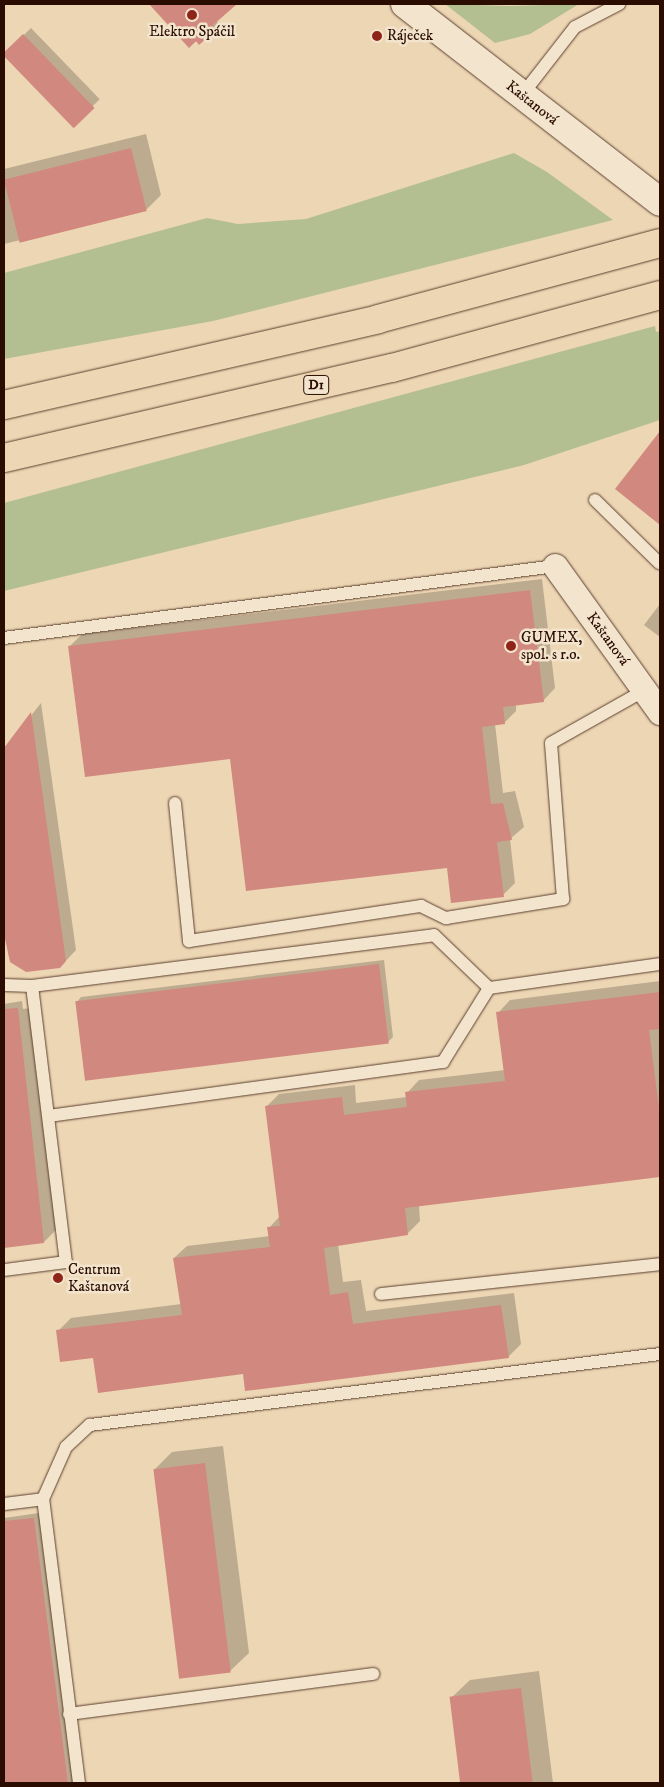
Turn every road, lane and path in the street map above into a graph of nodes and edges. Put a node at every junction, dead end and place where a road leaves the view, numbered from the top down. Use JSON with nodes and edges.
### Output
{"nodes":[{"id":1,"x":405,"y":4,"type":"edge"},
{"id":2,"x":619,"y":4,"type":"edge"},
{"id":3,"x":522,"y":95,"type":"junction"},
{"id":4,"x":660,"y":202,"type":"edge"},
{"id":5,"x":660,"y":243,"type":"edge"},
{"id":6,"x":660,"y":295,"type":"edge"},
{"id":7,"x":4,"y":405,"type":"edge"},
{"id":8,"x":4,"y":458,"type":"edge"},
{"id":9,"x":595,"y":500,"type":"dead end"},
{"id":10,"x":658,"y":563,"type":"dead end"},
{"id":11,"x":556,"y":566,"type":"joint"},
{"id":12,"x":4,"y":638,"type":"edge"},
{"id":13,"x":644,"y":690,"type":"junction"},
{"id":14,"x":660,"y":712,"type":"edge"},
{"id":15,"x":175,"y":803,"type":"dead end"},
{"id":16,"x":660,"y":964,"type":"edge"},
{"id":17,"x":4,"y":985,"type":"edge"},
{"id":18,"x":32,"y":986,"type":"junction"},
{"id":19,"x":489,"y":988,"type":"junction"},
{"id":20,"x":49,"y":1116,"type":"junction"},
{"id":21,"x":660,"y":1264,"type":"edge"},
{"id":22,"x":4,"y":1270,"type":"edge"},
{"id":23,"x":381,"y":1294,"type":"dead end"},
{"id":24,"x":660,"y":1354,"type":"edge"},
{"id":25,"x":43,"y":1499,"type":"junction"},
{"id":26,"x":4,"y":1504,"type":"edge"},
{"id":27,"x":373,"y":1674,"type":"dead end"},
{"id":28,"x":69,"y":1714,"type":"junction"},
{"id":29,"x":79,"y":1783,"type":"edge"}],
"edges":[{"from":1,"to":3,"type":"main road","name":"Kaštanová"},
{"from":2,"to":3,"type":"lane"},
{"from":3,"to":4,"type":"main road","name":"Kaštanová"},
{"from":5,"to":7,"type":"highway"},
{"from":6,"to":8,"type":"highway","number":"D1"},
{"from":9,"to":10,"type":"lane"},
{"from":11,"to":12,"type":"lane"},
{"from":11,"to":13,"type":"street","name":"Kaštanová"},
{"from":13,"to":14,"type":"street","name":"Kaštanová"},
{"from":13,"to":15,"type":"lane"},
{"from":16,"to":19,"type":"lane"},
{"from":17,"to":18,"type":"lane"},
{"from":18,"to":19,"type":"lane"},
{"from":18,"to":20,"type":"lane"},
{"from":19,"to":20,"type":"lane"},
{"from":20,"to":22,"type":"lane"},
{"from":21,"to":23,"type":"lane"},
{"from":24,"to":25,"type":"lane"},
{"from":25,"to":26,"type":"lane"},
{"from":25,"to":28,"type":"lane"},
{"from":27,"to":28,"type":"lane"},
{"from":28,"to":29,"type":"lane"}]}
